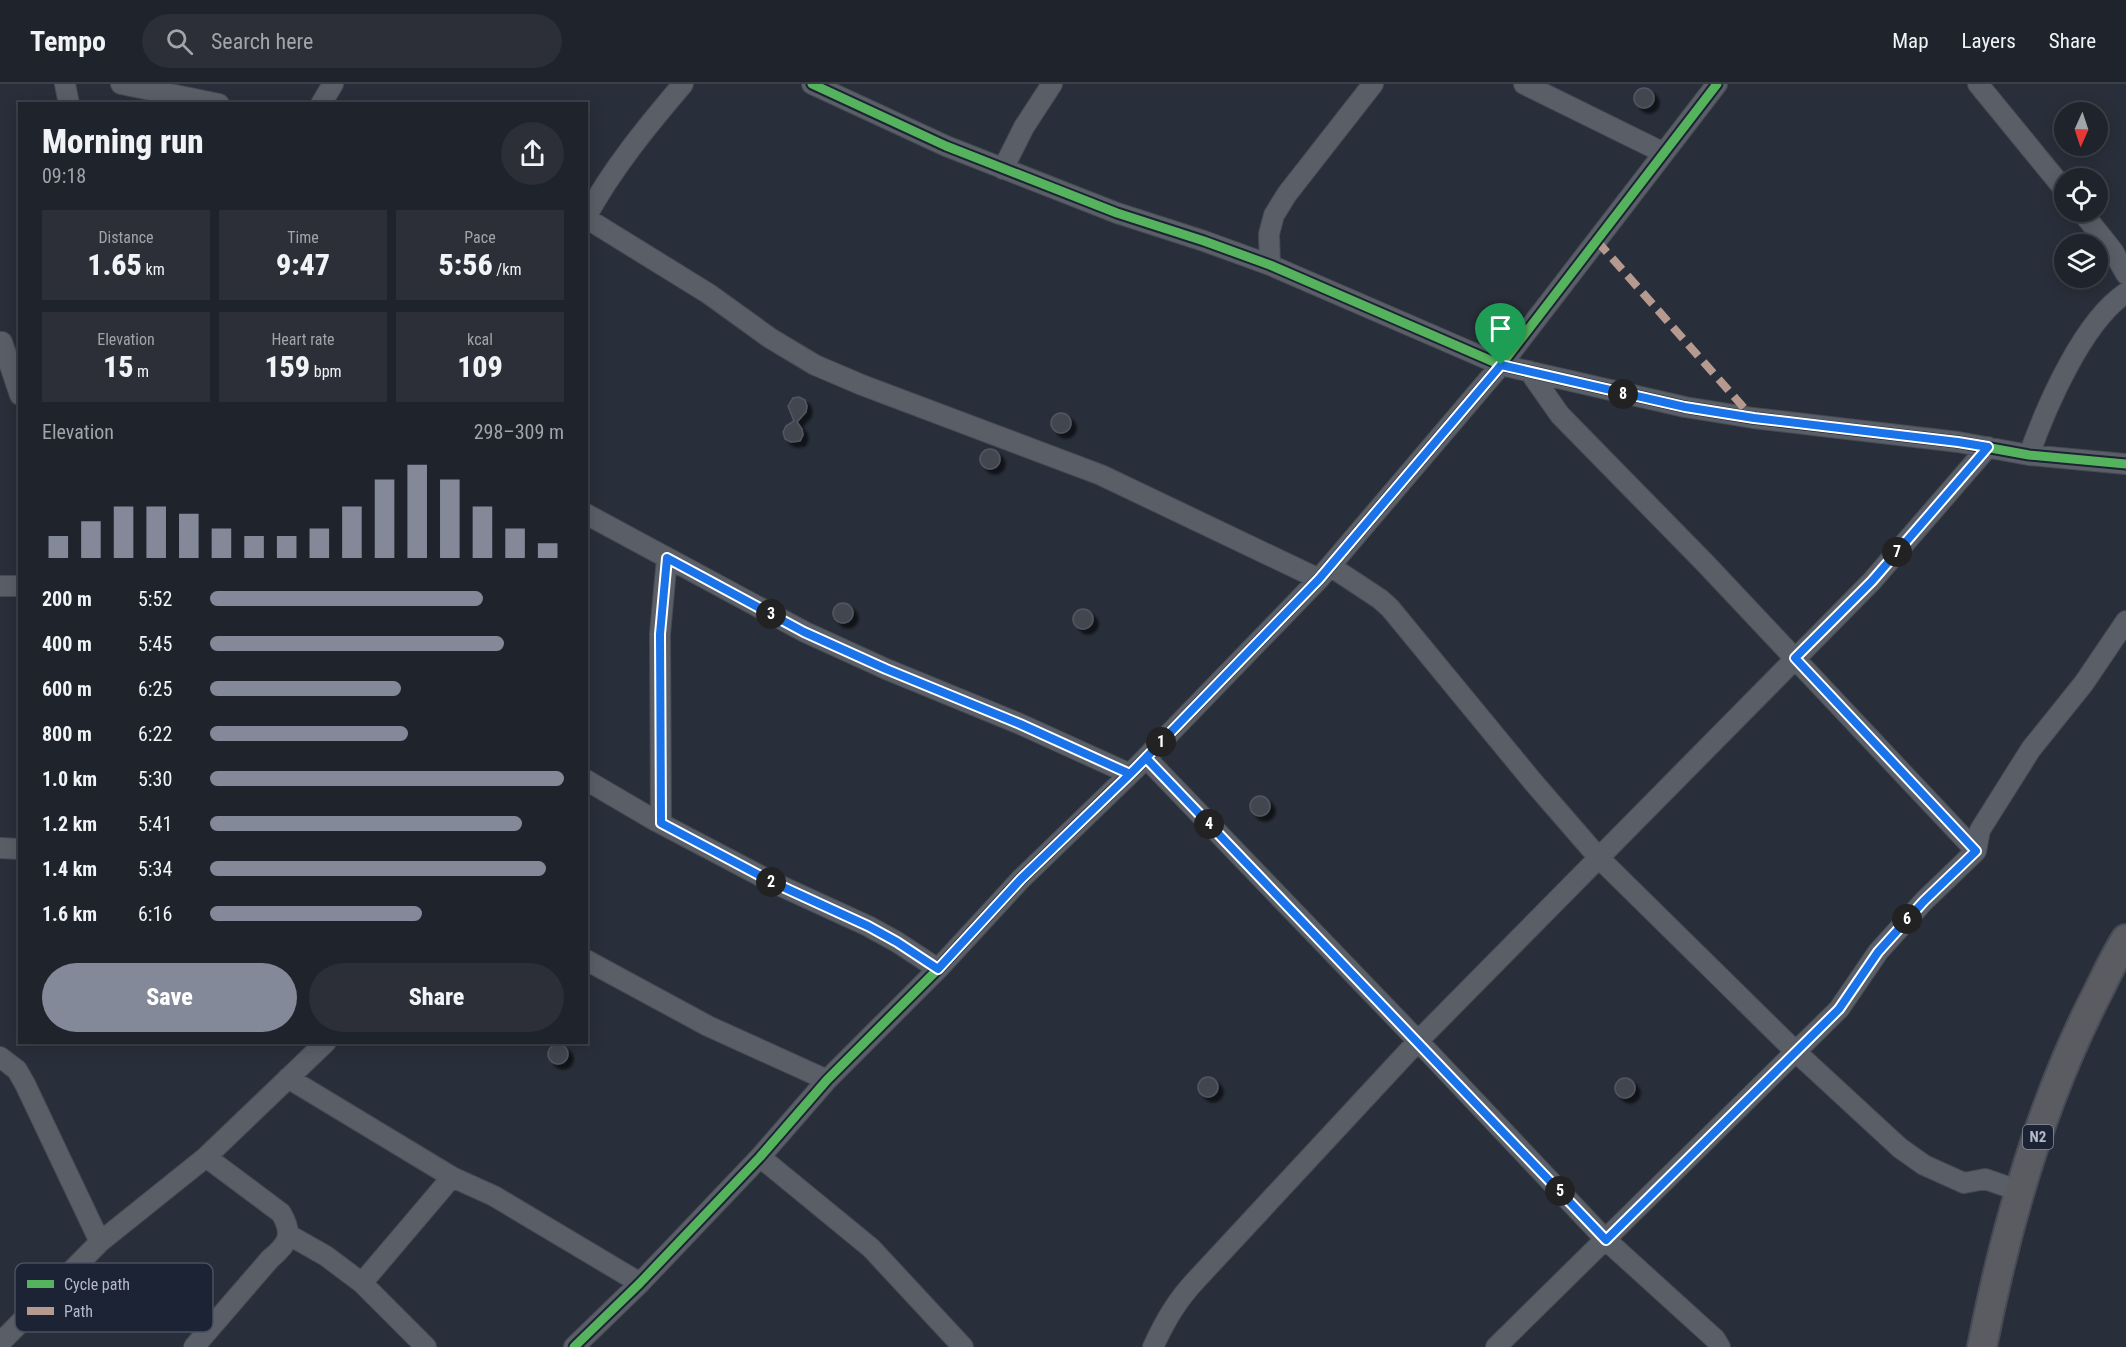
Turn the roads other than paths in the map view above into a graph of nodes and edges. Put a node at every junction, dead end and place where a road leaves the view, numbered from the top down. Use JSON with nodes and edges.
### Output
{"nodes":[{"id":1,"x":65,"y":84,"type":"edge"},
{"id":2,"x":121,"y":84,"type":"edge"},
{"id":3,"x":333,"y":84,"type":"edge"},
{"id":4,"x":683,"y":84,"type":"edge"},
{"id":5,"x":812,"y":84,"type":"edge"},
{"id":6,"x":1052,"y":84,"type":"edge"},
{"id":7,"x":1373,"y":84,"type":"edge"},
{"id":8,"x":1524,"y":84,"type":"edge"},
{"id":9,"x":1717,"y":84,"type":"edge"},
{"id":10,"x":1978,"y":84,"type":"edge"},
{"id":11,"x":69,"y":102,"type":"edge"},
{"id":12,"x":209,"y":102,"type":"edge"},
{"id":13,"x":322,"y":102,"type":"edge"},
{"id":14,"x":1664,"y":153,"type":"junction"},
{"id":15,"x":1003,"y":169,"type":"junction"},
{"id":16,"x":2054,"y":177,"type":"edge"},
{"id":17,"x":588,"y":214,"type":"edge"},
{"id":18,"x":588,"y":219,"type":"edge"},
{"id":19,"x":2090,"y":222,"type":"edge"},
{"id":20,"x":1270,"y":265,"type":"junction"},
{"id":21,"x":2126,"y":274,"type":"edge"},
{"id":22,"x":2126,"y":293,"type":"edge"},
{"id":23,"x":7,"y":343,"type":"edge"},
{"id":24,"x":1501,"y":365,"type":"junction"},
{"id":25,"x":1529,"y":371,"type":"junction"},
{"id":26,"x":18,"y":387,"type":"edge"},
{"id":27,"x":1988,"y":447,"type":"junction"},
{"id":28,"x":2029,"y":454,"type":"junction"},
{"id":29,"x":2126,"y":464,"type":"edge"},
{"id":30,"x":588,"y":515,"type":"edge"},
{"id":31,"x":667,"y":558,"type":"junction"},
{"id":32,"x":1324,"y":572,"type":"junction"},
{"id":33,"x":0,"y":586,"type":"edge"},
{"id":34,"x":18,"y":586,"type":"edge"},
{"id":35,"x":2126,"y":621,"type":"edge"},
{"id":36,"x":1795,"y":658,"type":"junction"},
{"id":37,"x":1146,"y":758,"type":"junction"},
{"id":38,"x":1130,"y":774,"type":"junction"},
{"id":39,"x":588,"y":781,"type":"edge"},
{"id":40,"x":661,"y":823,"type":"junction"},
{"id":41,"x":0,"y":848,"type":"edge"},
{"id":42,"x":18,"y":849,"type":"edge"},
{"id":43,"x":1976,"y":851,"type":"junction"},
{"id":44,"x":1599,"y":858,"type":"junction"},
{"id":45,"x":2126,"y":939,"type":"edge"},
{"id":46,"x":588,"y":961,"type":"edge"},
{"id":47,"x":938,"y":969,"type":"junction"},
{"id":48,"x":1418,"y":1041,"type":"junction"},
{"id":49,"x":324,"y":1044,"type":"edge"},
{"id":50,"x":1796,"y":1052,"type":"junction"},
{"id":51,"x":0,"y":1057,"type":"edge"},
{"id":52,"x":288,"y":1078,"type":"junction"},
{"id":53,"x":827,"y":1080,"type":"junction"},
{"id":54,"x":206,"y":1157,"type":"junction"},
{"id":55,"x":760,"y":1157,"type":"junction"},
{"id":56,"x":452,"y":1177,"type":"junction"},
{"id":57,"x":2020,"y":1191,"type":"junction"},
{"id":58,"x":289,"y":1235,"type":"junction"},
{"id":59,"x":1606,"y":1240,"type":"junction"},
{"id":60,"x":100,"y":1242,"type":"junction"},
{"id":61,"x":79,"y":1263,"type":"edge"},
{"id":62,"x":362,"y":1283,"type":"junction"},
{"id":63,"x":640,"y":1283,"type":"junction"},
{"id":64,"x":213,"y":1325,"type":"edge"},
{"id":65,"x":15,"y":1328,"type":"edge"},
{"id":66,"x":207,"y":1332,"type":"edge"},
{"id":67,"x":0,"y":1343,"type":"edge"},
{"id":68,"x":194,"y":1347,"type":"edge"},
{"id":69,"x":426,"y":1347,"type":"edge"},
{"id":70,"x":574,"y":1347,"type":"edge"},
{"id":71,"x":963,"y":1347,"type":"edge"},
{"id":72,"x":1153,"y":1347,"type":"edge"},
{"id":73,"x":1496,"y":1347,"type":"edge"},
{"id":74,"x":1720,"y":1347,"type":"edge"},
{"id":75,"x":1982,"y":1347,"type":"edge"}],
"edges":[{"from":1,"to":11,"type":"street"},
{"from":2,"to":12,"type":"street"},
{"from":3,"to":13,"type":"street"},
{"from":4,"to":17,"type":"street"},
{"from":5,"to":15,"type":"street"},
{"from":6,"to":15,"type":"street"},
{"from":7,"to":20,"type":"street"},
{"from":8,"to":14,"type":"street"},
{"from":9,"to":14,"type":"street"},
{"from":10,"to":16,"type":"street"},
{"from":14,"to":24,"type":"street"},
{"from":15,"to":20,"type":"street"},
{"from":18,"to":32,"type":"street"},
{"from":19,"to":21,"type":"street"},
{"from":20,"to":24,"type":"street"},
{"from":22,"to":28,"type":"street"},
{"from":23,"to":26,"type":"street"},
{"from":24,"to":25,"type":"street"},
{"from":24,"to":32,"type":"street"},
{"from":25,"to":27,"type":"street"},
{"from":25,"to":36,"type":"street"},
{"from":27,"to":28,"type":"street"},
{"from":27,"to":36,"type":"street"},
{"from":28,"to":29,"type":"street"},
{"from":30,"to":31,"type":"street"},
{"from":31,"to":38,"type":"street"},
{"from":31,"to":40,"type":"street"},
{"from":32,"to":37,"type":"street"},
{"from":32,"to":44,"type":"street"},
{"from":33,"to":34,"type":"street"},
{"from":35,"to":43,"type":"street"},
{"from":36,"to":43,"type":"street"},
{"from":36,"to":44,"type":"street"},
{"from":37,"to":38,"type":"street"},
{"from":37,"to":48,"type":"street"},
{"from":38,"to":47,"type":"street"},
{"from":39,"to":40,"type":"street"},
{"from":40,"to":47,"type":"street"},
{"from":41,"to":42,"type":"street"},
{"from":43,"to":50,"type":"street"},
{"from":44,"to":48,"type":"street"},
{"from":44,"to":50,"type":"street"},
{"from":45,"to":57,"type":"highway","number":"N2"},
{"from":46,"to":53,"type":"street"},
{"from":47,"to":53,"type":"street"},
{"from":48,"to":59,"type":"street"},
{"from":48,"to":72,"type":"street"},
{"from":49,"to":52,"type":"street"},
{"from":50,"to":57,"type":"street"},
{"from":50,"to":59,"type":"street"},
{"from":51,"to":60,"type":"street"},
{"from":52,"to":54,"type":"street"},
{"from":52,"to":56,"type":"street"},
{"from":53,"to":55,"type":"street"},
{"from":54,"to":58,"type":"street"},
{"from":54,"to":60,"type":"street"},
{"from":55,"to":63,"type":"street"},
{"from":55,"to":71,"type":"street"},
{"from":56,"to":62,"type":"street"},
{"from":56,"to":63,"type":"street"},
{"from":57,"to":75,"type":"highway","number":"N2"},
{"from":58,"to":62,"type":"street"},
{"from":58,"to":64,"type":"street"},
{"from":59,"to":73,"type":"street"},
{"from":59,"to":74,"type":"street"},
{"from":60,"to":61,"type":"street"},
{"from":62,"to":69,"type":"street"},
{"from":63,"to":70,"type":"street"},
{"from":65,"to":67,"type":"street"},
{"from":66,"to":68,"type":"street"}]}
